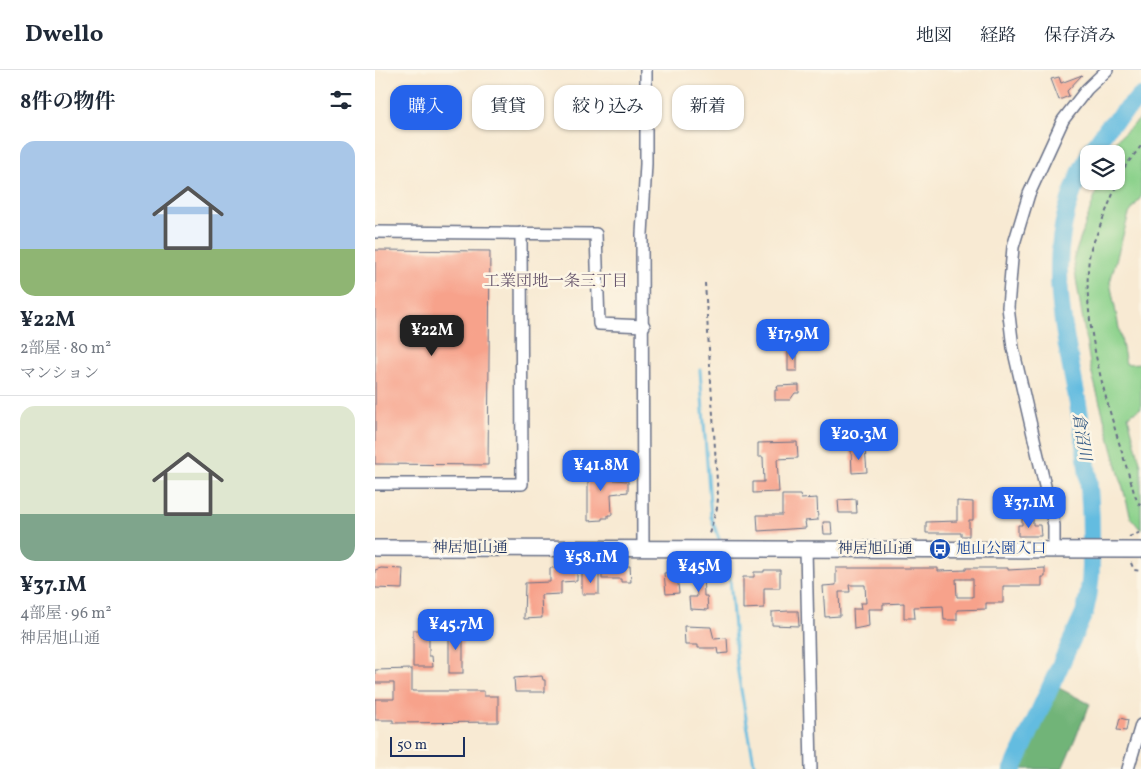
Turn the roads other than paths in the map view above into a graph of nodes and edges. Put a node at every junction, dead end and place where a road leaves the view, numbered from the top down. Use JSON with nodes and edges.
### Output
{"nodes":[{"id":1,"x":646,"y":70,"type":"edge"},
{"id":2,"x":1107,"y":70,"type":"edge"},
{"id":3,"x":375,"y":232,"type":"edge"},
{"id":4,"x":521,"y":233,"type":"junction"},
{"id":5,"x":643,"y":326,"type":"junction"},
{"id":6,"x":375,"y":484,"type":"edge"},
{"id":7,"x":375,"y":548,"type":"edge"},
{"id":8,"x":643,"y":548,"type":"junction"},
{"id":9,"x":806,"y":549,"type":"junction"},
{"id":10,"x":1053,"y":550,"type":"junction"},
{"id":11,"x":1133,"y":550,"type":"edge"},
{"id":12,"x":1141,"y":725,"type":"edge"},
{"id":13,"x":811,"y":769,"type":"edge"},
{"id":14,"x":1128,"y":769,"type":"edge"}],
"edges":[{"from":1,"to":5,"type":"street"},
{"from":2,"to":10,"type":"street"},
{"from":3,"to":4,"type":"street"},
{"from":4,"to":5,"type":"street"},
{"from":4,"to":6,"type":"street"},
{"from":5,"to":8,"type":"street"},
{"from":7,"to":8,"type":"main road","name":"神居旭山通"},
{"from":8,"to":9,"type":"main road","name":"神居旭山通"},
{"from":9,"to":10,"type":"main road","name":"神居旭山通"},
{"from":9,"to":13,"type":"street"},
{"from":10,"to":11,"type":"main road","name":"神居旭山通"},
{"from":12,"to":14,"type":"street"}]}
